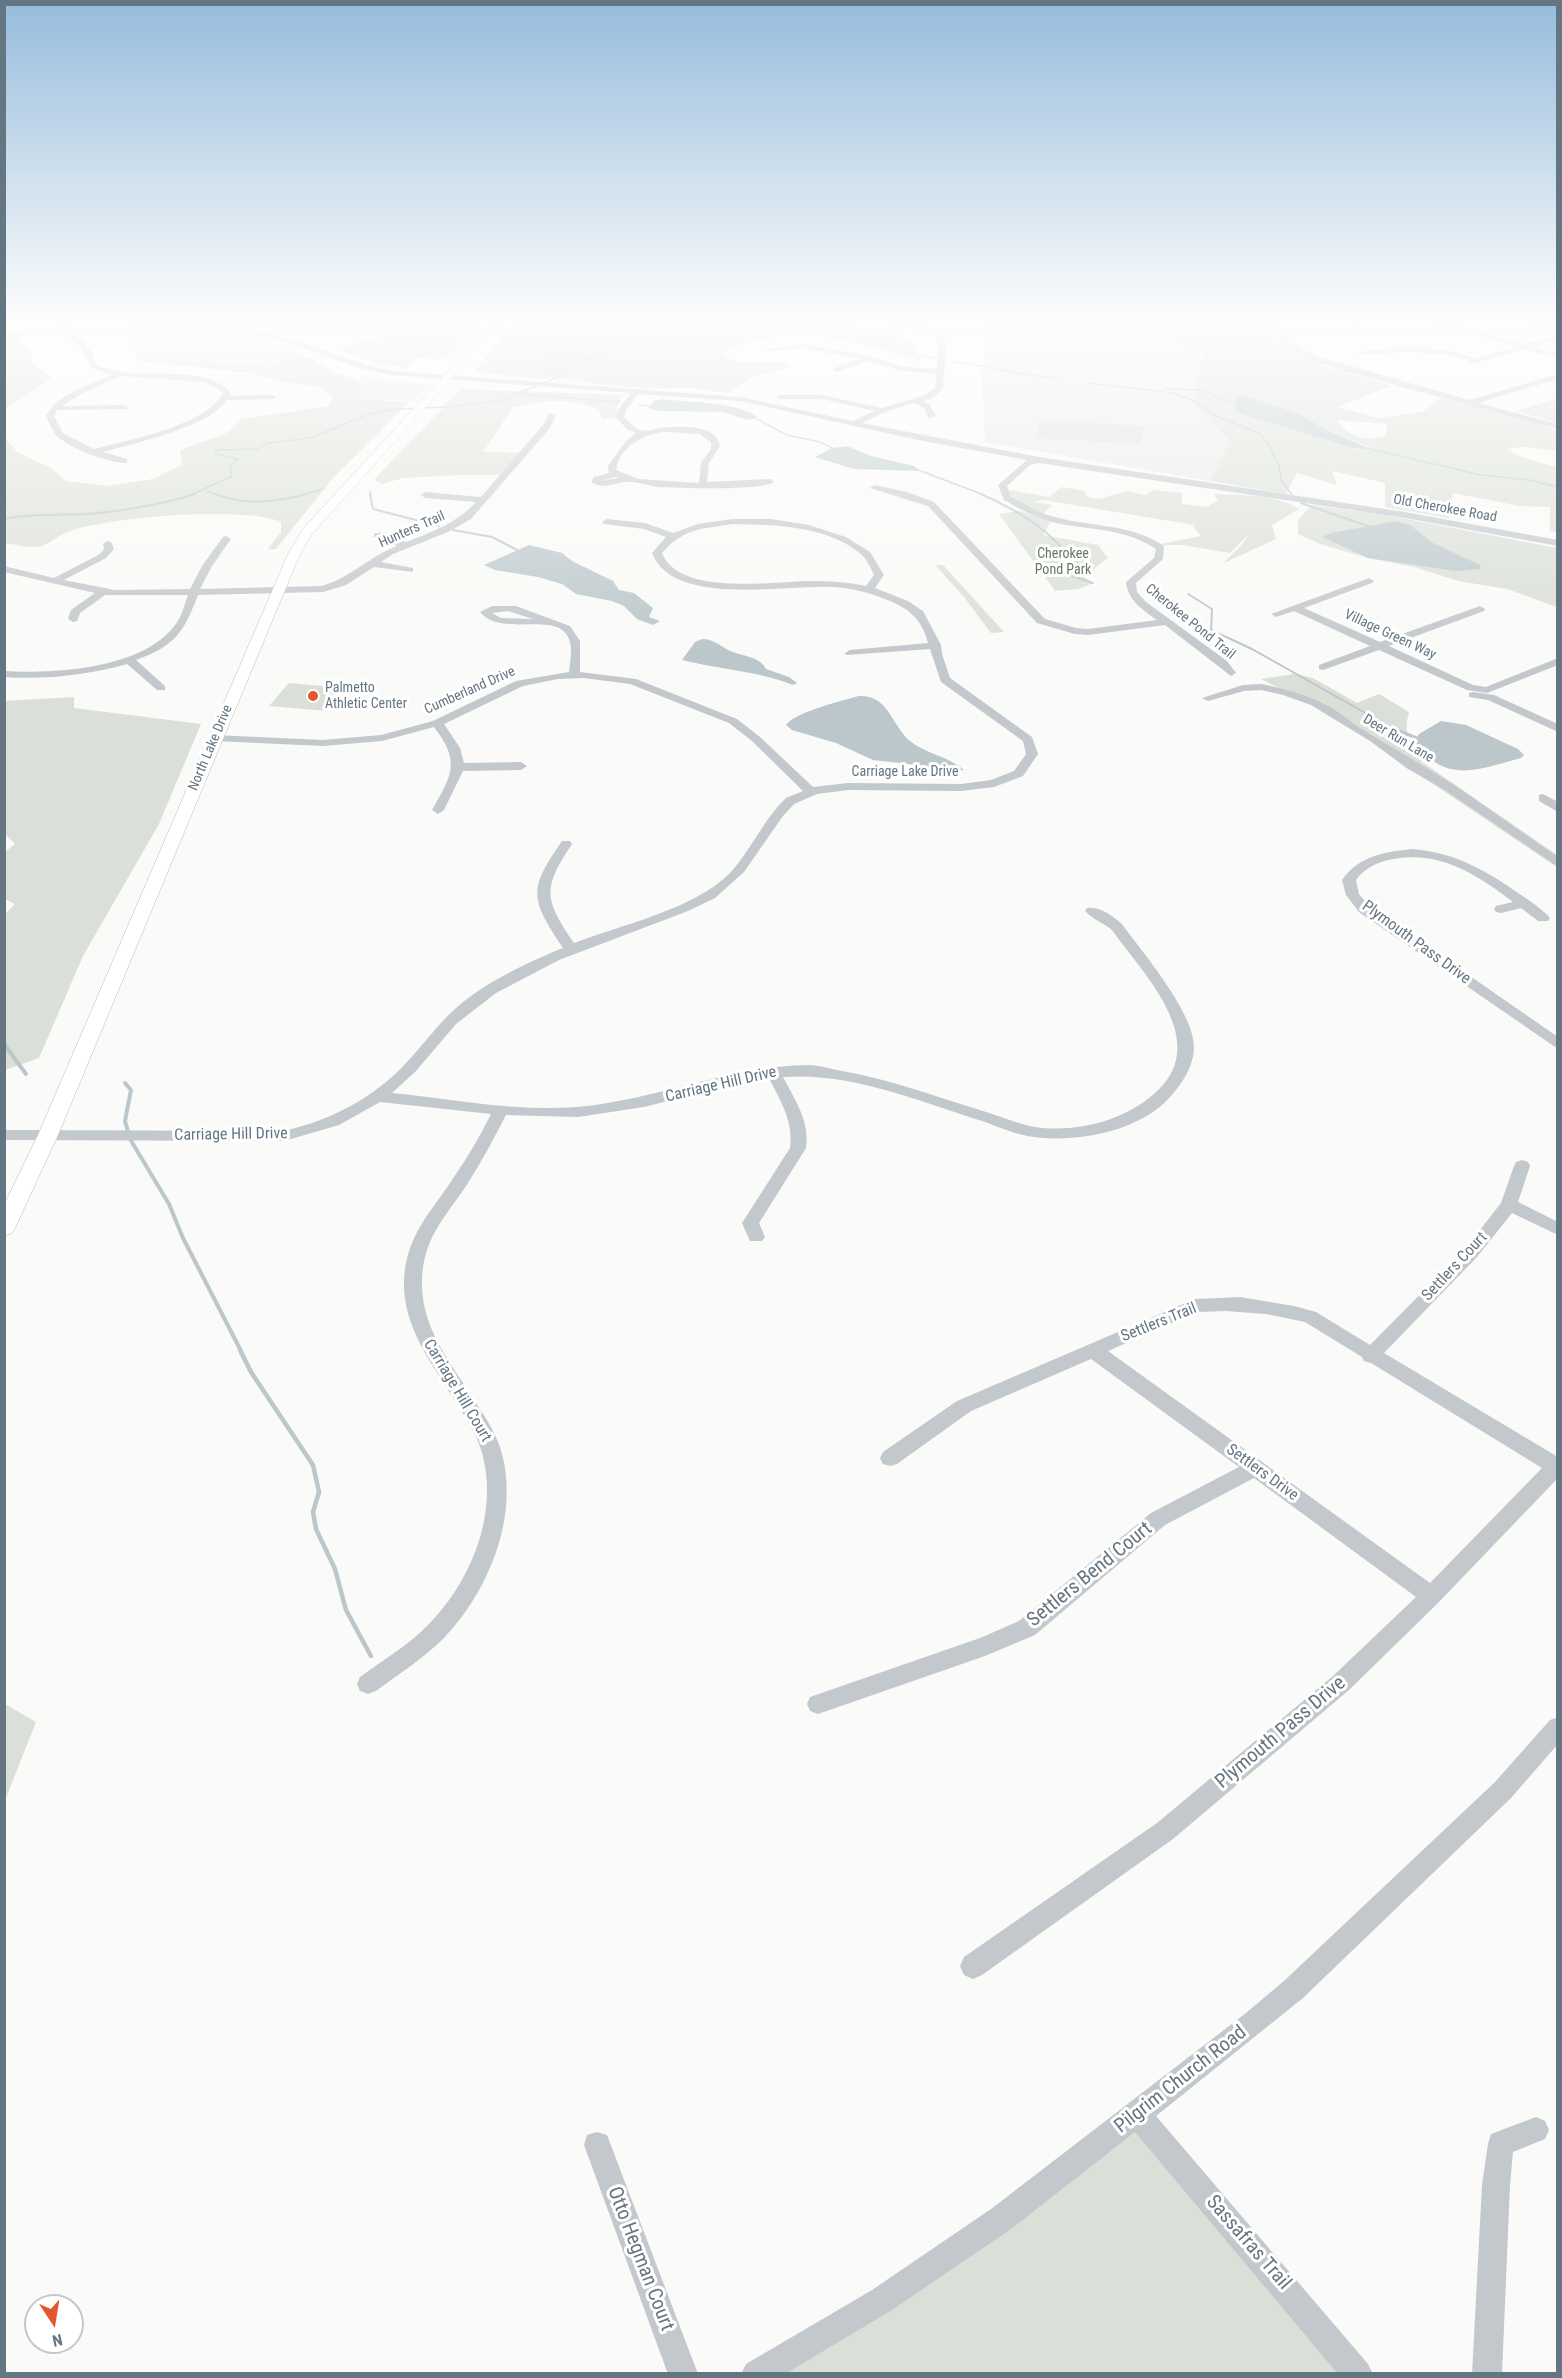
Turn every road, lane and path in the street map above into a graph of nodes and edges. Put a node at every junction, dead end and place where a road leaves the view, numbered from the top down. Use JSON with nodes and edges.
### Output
{"nodes":[{"id":1,"x":59,"y":432,"type":"edge"},
{"id":2,"x":158,"y":432,"type":"edge"},
{"id":3,"x":400,"y":432,"type":"edge"},
{"id":4,"x":542,"y":432,"type":"edge"},
{"id":5,"x":652,"y":432,"type":"edge"},
{"id":6,"x":693,"y":432,"type":"edge"},
{"id":7,"x":895,"y":432,"type":"edge"},
{"id":8,"x":642,"y":433,"type":"joint"},
{"id":9,"x":97,"y":451,"type":"junction"},
{"id":10,"x":124,"y":460,"type":"dead end"},
{"id":11,"x":1039,"y":460,"type":"junction"},
{"id":12,"x":616,"y":474,"type":"junction"},
{"id":13,"x":626,"y":479,"type":"junction"},
{"id":14,"x":770,"y":482,"type":"dead end"},
{"id":15,"x":703,"y":484,"type":"junction"},
{"id":16,"x":874,"y":488,"type":"dead end"},
{"id":17,"x":425,"y":495,"type":"dead end"},
{"id":18,"x":485,"y":500,"type":"junction"},
{"id":19,"x":607,"y":522,"type":"dead end"},
{"id":20,"x":377,"y":535,"type":"dead end"},
{"id":21,"x":671,"y":535,"type":"junction"},
{"id":22,"x":226,"y":539,"type":"dead end"},
{"id":23,"x":1557,"y":543,"type":"edge"},
{"id":24,"x":108,"y":544,"type":"dead end"},
{"id":25,"x":404,"y":545,"type":"junction"},
{"id":26,"x":372,"y":564,"type":"junction"},
{"id":27,"x":4,"y":569,"type":"edge"},
{"id":28,"x":410,"y":570,"type":"dead end"},
{"id":29,"x":57,"y":580,"type":"junction"},
{"id":30,"x":1369,"y":581,"type":"dead end"},
{"id":31,"x":870,"y":588,"type":"junction"},
{"id":32,"x":277,"y":591,"type":"junction"},
{"id":33,"x":103,"y":592,"type":"junction"},
{"id":34,"x":194,"y":594,"type":"junction"},
{"id":35,"x":1296,"y":608,"type":"junction"},
{"id":36,"x":1480,"y":609,"type":"dead end"},
{"id":37,"x":1276,"y":614,"type":"dead end"},
{"id":38,"x":73,"y":619,"type":"dead end"},
{"id":39,"x":546,"y":622,"type":"dead end"},
{"id":40,"x":1166,"y":622,"type":"junction"},
{"id":41,"x":936,"y":645,"type":"junction"},
{"id":42,"x":1378,"y":647,"type":"junction"},
{"id":43,"x":850,"y":652,"type":"dead end"},
{"id":44,"x":129,"y":660,"type":"junction"},
{"id":45,"x":1557,"y":661,"type":"edge"},
{"id":46,"x":1323,"y":667,"type":"dead end"},
{"id":47,"x":1231,"y":673,"type":"dead end"},
{"id":48,"x":4,"y":674,"type":"edge"},
{"id":49,"x":574,"y":675,"type":"junction"},
{"id":50,"x":161,"y":688,"type":"dead end"},
{"id":51,"x":1488,"y":693,"type":"junction"},
{"id":52,"x":1208,"y":698,"type":"dead end"},
{"id":53,"x":437,"y":723,"type":"junction"},
{"id":54,"x":1557,"y":729,"type":"edge"},
{"id":55,"x":215,"y":738,"type":"junction"},
{"id":56,"x":521,"y":766,"type":"dead end"},
{"id":57,"x":460,"y":767,"type":"junction"},
{"id":58,"x":810,"y":791,"type":"junction"},
{"id":59,"x":1543,"y":798,"type":"dead end"},
{"id":60,"x":1557,"y":808,"type":"edge"},
{"id":61,"x":438,"y":810,"type":"dead end"},
{"id":62,"x":566,"y":844,"type":"dead end"},
{"id":63,"x":1557,"y":863,"type":"edge"},
{"id":64,"x":1524,"y":903,"type":"junction"},
{"id":65,"x":1501,"y":909,"type":"dead end"},
{"id":66,"x":1092,"y":911,"type":"dead end"},
{"id":67,"x":1543,"y":918,"type":"dead end"},
{"id":68,"x":571,"y":949,"type":"junction"},
{"id":69,"x":1557,"y":1044,"type":"edge"},
{"id":70,"x":773,"y":1071,"type":"junction"},
{"id":71,"x":376,"y":1096,"type":"junction"},
{"id":72,"x":501,"y":1110,"type":"junction"},
{"id":73,"x":4,"y":1135,"type":"edge"},
{"id":74,"x":48,"y":1135,"type":"junction"},
{"id":75,"x":1522,"y":1166,"type":"dead end"},
{"id":76,"x":1509,"y":1205,"type":"junction"},
{"id":77,"x":4,"y":1228,"type":"edge"},
{"id":78,"x":1557,"y":1229,"type":"edge"},
{"id":79,"x":756,"y":1237,"type":"dead end"},
{"id":80,"x":1092,"y":1350,"type":"junction"},
{"id":81,"x":1370,"y":1356,"type":"junction"},
{"id":82,"x":890,"y":1458,"type":"dead end"},
{"id":83,"x":1557,"y":1467,"type":"edge"},
{"id":84,"x":1255,"y":1468,"type":"junction"},
{"id":85,"x":1431,"y":1596,"type":"junction"},
{"id":86,"x":368,"y":1684,"type":"dead end"},
{"id":87,"x":818,"y":1704,"type":"dead end"},
{"id":88,"x":1557,"y":1726,"type":"edge"},
{"id":89,"x":973,"y":1966,"type":"dead end"},
{"id":90,"x":1137,"y":2115,"type":"junction"},
{"id":91,"x":1536,"y":2130,"type":"dead end"},
{"id":92,"x":597,"y":2145,"type":"dead end"},
{"id":93,"x":683,"y":2373,"type":"edge"},
{"id":94,"x":756,"y":2373,"type":"edge"},
{"id":95,"x":1358,"y":2373,"type":"edge"},
{"id":96,"x":1487,"y":2373,"type":"edge"}],
"edges":[{"from":1,"to":9,"type":"street"},
{"from":2,"to":9,"type":"street"},
{"from":3,"to":32,"type":"main road","name":"North Lake Drive"},
{"from":4,"to":18,"type":"street","name":"Hunters Trail"},
{"from":5,"to":8,"type":"street"},
{"from":6,"to":15,"type":"street"},
{"from":7,"to":11,"type":"street","name":"Old Cherokee Road"},
{"from":8,"to":12,"type":"street"},
{"from":9,"to":10,"type":"street"},
{"from":11,"to":23,"type":"street","name":"Old Cherokee Road"},
{"from":11,"to":40,"type":"street","name":"Cherokee Pond Trail"},
{"from":12,"to":13,"type":"street"},
{"from":12,"to":13,"type":"street"},
{"from":13,"to":15,"type":"street"},
{"from":14,"to":15,"type":"street"},
{"from":16,"to":40,"type":"street"},
{"from":17,"to":18,"type":"street"},
{"from":18,"to":25,"type":"street","name":"Hunters Trail"},
{"from":19,"to":21,"type":"street"},
{"from":20,"to":25,"type":"street"},
{"from":21,"to":31,"type":"street"},
{"from":21,"to":31,"type":"street","name":"Carriage Lake Drive"},
{"from":22,"to":34,"type":"street"},
{"from":24,"to":29,"type":"street"},
{"from":25,"to":26,"type":"street","name":"Hunters Trail"},
{"from":26,"to":28,"type":"street"},
{"from":26,"to":32,"type":"street","name":"Hunters Trail"},
{"from":27,"to":29,"type":"street","name":"Hunters Trail"},
{"from":29,"to":33,"type":"street","name":"Hunters Trail"},
{"from":30,"to":35,"type":"street"},
{"from":31,"to":41,"type":"street","name":"Carriage Lake Drive"},
{"from":32,"to":34,"type":"street","name":"Hunters Trail"},
{"from":32,"to":55,"type":"main road","name":"North Lake Drive"},
{"from":33,"to":34,"type":"street","name":"Hunters Trail"},
{"from":33,"to":38,"type":"street"},
{"from":34,"to":44,"type":"street"},
{"from":35,"to":37,"type":"street"},
{"from":35,"to":42,"type":"street","name":"Village Green Way"},
{"from":36,"to":42,"type":"street"},
{"from":39,"to":49,"type":"street"},
{"from":40,"to":47,"type":"street","name":"Cherokee Pond Trail"},
{"from":41,"to":43,"type":"street"},
{"from":41,"to":58,"type":"street","name":"Carriage Lake Drive"},
{"from":42,"to":46,"type":"street"},
{"from":42,"to":51,"type":"street","name":"Village Green Way"},
{"from":44,"to":48,"type":"street"},
{"from":44,"to":50,"type":"street"},
{"from":45,"to":51,"type":"street"},
{"from":49,"to":53,"type":"street","name":"Cumberland Drive"},
{"from":49,"to":58,"type":"street","name":"Cumberland Drive"},
{"from":51,"to":54,"type":"street","name":"Village Green Way"},
{"from":52,"to":63,"type":"street","name":"Deer Run Lane"},
{"from":53,"to":55,"type":"street","name":"Cumberland Drive"},
{"from":53,"to":57,"type":"street"},
{"from":55,"to":74,"type":"main road","name":"North Lake Drive"},
{"from":56,"to":57,"type":"street"},
{"from":57,"to":61,"type":"street"},
{"from":58,"to":68,"type":"street","name":"Carriage Lake Drive"},
{"from":59,"to":60,"type":"street"},
{"from":62,"to":68,"type":"street"},
{"from":64,"to":65,"type":"street"},
{"from":64,"to":67,"type":"street","name":"Plymouth Pass Drive"},
{"from":64,"to":69,"type":"street","name":"Plymouth Pass Drive"},
{"from":66,"to":70,"type":"street","name":"Carriage Hill Drive"},
{"from":68,"to":71,"type":"street","name":"Carriage Lake Drive"},
{"from":70,"to":72,"type":"street","name":"Carriage Hill Drive"},
{"from":70,"to":79,"type":"street"},
{"from":71,"to":72,"type":"street","name":"Carriage Hill Drive"},
{"from":71,"to":74,"type":"street","name":"Carriage Hill Drive"},
{"from":72,"to":86,"type":"street","name":"Carriage Hill Court"},
{"from":73,"to":74,"type":"street","name":"Carriage Hill Drive"},
{"from":74,"to":77,"type":"main road","name":"North Lake Drive"},
{"from":75,"to":76,"type":"street","name":"Settlers Court"},
{"from":76,"to":78,"type":"street"},
{"from":76,"to":81,"type":"street","name":"Settlers Court"},
{"from":80,"to":81,"type":"street","name":"Settlers Trail"},
{"from":80,"to":82,"type":"street","name":"Settlers Trail"},
{"from":80,"to":84,"type":"street","name":"Settlers Drive"},
{"from":81,"to":83,"type":"street","name":"Settlers Trail"},
{"from":83,"to":85,"type":"street","name":"Plymouth Pass Drive"},
{"from":84,"to":85,"type":"street","name":"Settlers Drive"},
{"from":84,"to":87,"type":"street","name":"Settlers Bend Court"},
{"from":85,"to":89,"type":"street","name":"Plymouth Pass Drive"},
{"from":88,"to":90,"type":"street","name":"Pilgrim Church Road"},
{"from":90,"to":94,"type":"street","name":"Pilgrim Church Road"},
{"from":90,"to":95,"type":"street","name":"Sassafras Trail"},
{"from":91,"to":96,"type":"street"},
{"from":92,"to":93,"type":"street","name":"Otto Hegman Court"}]}
